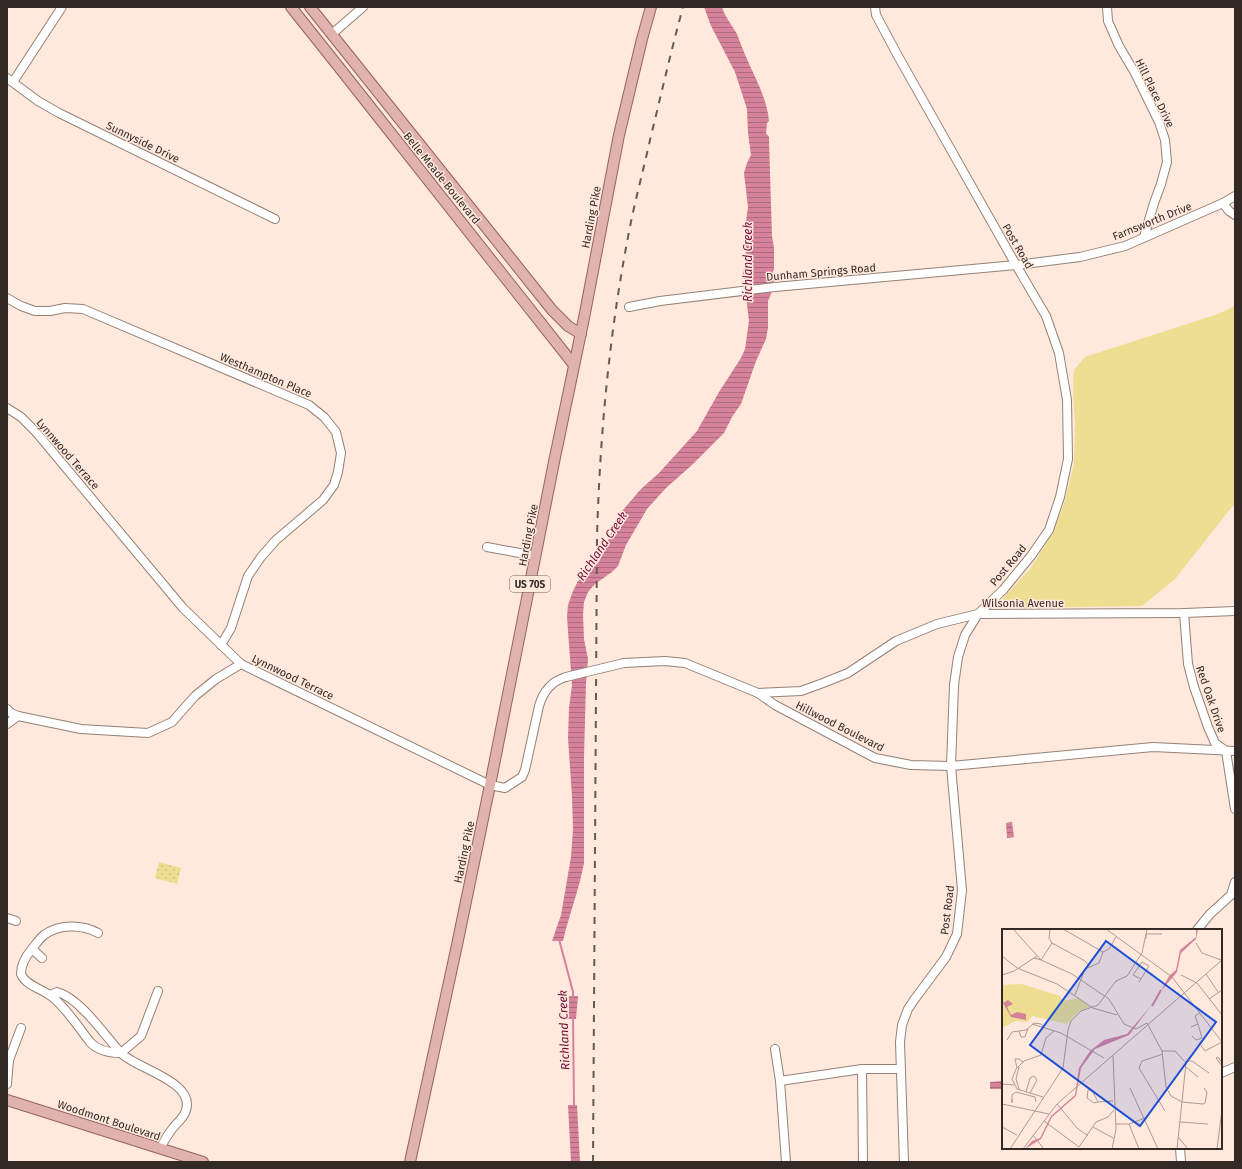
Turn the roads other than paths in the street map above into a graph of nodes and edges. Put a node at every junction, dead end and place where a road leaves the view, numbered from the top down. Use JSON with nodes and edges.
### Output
{"nodes":[{"id":1,"x":62,"y":7,"type":"edge"},
{"id":2,"x":291,"y":7,"type":"edge"},
{"id":3,"x":310,"y":7,"type":"edge"},
{"id":4,"x":363,"y":7,"type":"edge"},
{"id":5,"x":651,"y":7,"type":"edge"},
{"id":6,"x":875,"y":7,"type":"edge"},
{"id":7,"x":1107,"y":7,"type":"edge"},
{"id":8,"x":332,"y":34,"type":"junction"},
{"id":9,"x":320,"y":43,"type":"junction"},
{"id":10,"x":10,"y":80,"type":"edge"},
{"id":11,"x":435,"y":164,"type":"junction"},
{"id":12,"x":423,"y":174,"type":"junction"},
{"id":13,"x":1235,"y":196,"type":"edge"},
{"id":14,"x":1223,"y":203,"type":"junction"},
{"id":15,"x":1235,"y":215,"type":"edge"},
{"id":16,"x":274,"y":219,"type":"dead end"},
{"id":17,"x":490,"y":232,"type":"junction"},
{"id":18,"x":1144,"y":237,"type":"junction"},
{"id":19,"x":477,"y":241,"type":"junction"},
{"id":20,"x":1016,"y":265,"type":"junction"},
{"id":21,"x":526,"y":278,"type":"junction"},
{"id":22,"x":514,"y":287,"type":"junction"},
{"id":23,"x":7,"y":298,"type":"edge"},
{"id":24,"x":629,"y":307,"type":"dead end"},
{"id":25,"x":581,"y":334,"type":"junction"},
{"id":26,"x":574,"y":365,"type":"junction"},
{"id":27,"x":7,"y":408,"type":"edge"},
{"id":28,"x":487,"y":547,"type":"dead end"},
{"id":29,"x":536,"y":556,"type":"junction"},
{"id":30,"x":1235,"y":611,"type":"edge"},
{"id":31,"x":1184,"y":613,"type":"junction"},
{"id":32,"x":978,"y":614,"type":"junction"},
{"id":33,"x":221,"y":645,"type":"junction"},
{"id":34,"x":240,"y":664,"type":"junction"},
{"id":35,"x":566,"y":677,"type":"joint"},
{"id":36,"x":758,"y":693,"type":"junction"},
{"id":37,"x":7,"y":710,"type":"edge"},
{"id":38,"x":18,"y":716,"type":"junction"},
{"id":39,"x":7,"y":724,"type":"edge"},
{"id":40,"x":1226,"y":751,"type":"junction"},
{"id":41,"x":1235,"y":751,"type":"edge"},
{"id":42,"x":950,"y":766,"type":"junction"},
{"id":43,"x":490,"y":785,"type":"junction"},
{"id":44,"x":1235,"y":809,"type":"edge"},
{"id":45,"x":1235,"y":882,"type":"edge"},
{"id":46,"x":1233,"y":896,"type":"edge"},
{"id":47,"x":7,"y":918,"type":"edge"},
{"id":48,"x":16,"y":921,"type":"dead end"},
{"id":49,"x":1198,"y":929,"type":"edge"},
{"id":50,"x":98,"y":933,"type":"dead end"},
{"id":51,"x":32,"y":949,"type":"junction"},
{"id":52,"x":42,"y":958,"type":"dead end"},
{"id":53,"x":158,"y":991,"type":"dead end"},
{"id":54,"x":50,"y":995,"type":"junction"},
{"id":55,"x":22,"y":1028,"type":"dead end"},
{"id":56,"x":774,"y":1049,"type":"dead end"},
{"id":57,"x":121,"y":1053,"type":"junction"},
{"id":58,"x":1235,"y":1067,"type":"edge"},
{"id":59,"x":862,"y":1069,"type":"junction"},
{"id":60,"x":901,"y":1069,"type":"junction"},
{"id":61,"x":1222,"y":1073,"type":"edge"},
{"id":62,"x":780,"y":1081,"type":"junction"},
{"id":63,"x":7,"y":1084,"type":"edge"},
{"id":64,"x":7,"y":1100,"type":"edge"},
{"id":65,"x":160,"y":1149,"type":"junction"},
{"id":66,"x":1180,"y":1149,"type":"edge"},
{"id":67,"x":203,"y":1162,"type":"edge"},
{"id":68,"x":410,"y":1162,"type":"edge"},
{"id":69,"x":786,"y":1162,"type":"edge"},
{"id":70,"x":863,"y":1162,"type":"edge"},
{"id":71,"x":904,"y":1162,"type":"edge"},
{"id":72,"x":1181,"y":1162,"type":"edge"}],
"edges":[{"from":1,"to":10,"type":"street"},
{"from":2,"to":9,"type":"main road","name":"Belle Meade Boulevard"},
{"from":3,"to":8,"type":"main road","name":"Belle Meade Boulevard"},
{"from":4,"to":8,"type":"street"},
{"from":5,"to":25,"type":"main road","name":"Harding Pike","number":"US 70S"},
{"from":6,"to":20,"type":"street","name":"Post Road"},
{"from":7,"to":18,"type":"street","name":"Hill Place Drive"},
{"from":8,"to":9,"type":"main road"},
{"from":8,"to":11,"type":"main road","name":"Belle Meade Boulevard"},
{"from":9,"to":12,"type":"main road","name":"Belle Meade Boulevard"},
{"from":10,"to":16,"type":"street","name":"Sunnyside Drive"},
{"from":11,"to":12,"type":"main road"},
{"from":11,"to":17,"type":"main road","name":"Belle Meade Boulevard"},
{"from":12,"to":19,"type":"main road","name":"Belle Meade Boulevard"},
{"from":13,"to":14,"type":"street","name":"Farnsworth Drive"},
{"from":14,"to":15,"type":"street"},
{"from":14,"to":18,"type":"street","name":"Farnsworth Drive"},
{"from":17,"to":19,"type":"main road"},
{"from":17,"to":21,"type":"main road","name":"Belle Meade Boulevard"},
{"from":18,"to":20,"type":"street","name":"Farnsworth Drive"},
{"from":19,"to":22,"type":"main road","name":"Belle Meade Boulevard"},
{"from":20,"to":24,"type":"street","name":"Dunham Springs Road"},
{"from":20,"to":32,"type":"street","name":"Post Road"},
{"from":21,"to":22,"type":"main road"},
{"from":21,"to":25,"type":"main road","name":"Belle Meade Boulevard"},
{"from":22,"to":26,"type":"main road","name":"Belle Meade Boulevard"},
{"from":23,"to":33,"type":"street","name":"Westhampton Place"},
{"from":25,"to":26,"type":"main road","name":"Harding Pike","number":"US 70S"},
{"from":26,"to":29,"type":"main road","name":"Harding Pike","number":"US 70S"},
{"from":27,"to":33,"type":"street","name":"Lynnwood Terrace"},
{"from":28,"to":29,"type":"street"},
{"from":29,"to":43,"type":"main road","name":"Harding Pike","number":"US 70S"},
{"from":30,"to":31,"type":"street","name":"Wilsonia Avenue"},
{"from":31,"to":32,"type":"street","name":"Wilsonia Avenue"},
{"from":31,"to":40,"type":"street","name":"Red Oak Drive"},
{"from":32,"to":36,"type":"street","name":"Wilsonia Avenue"},
{"from":32,"to":42,"type":"street","name":"Post Road"},
{"from":33,"to":34,"type":"street","name":"Lynnwood Terrace"},
{"from":34,"to":38,"type":"street"},
{"from":34,"to":43,"type":"street","name":"Lynnwood Terrace"},
{"from":35,"to":36,"type":"street","name":"Hillwood Boulevard","bridge":true},
{"from":35,"to":43,"type":"street","name":"Lynnwood Terrace"},
{"from":36,"to":42,"type":"street","name":"Hillwood Boulevard"},
{"from":37,"to":38,"type":"street"},
{"from":38,"to":39,"type":"street"},
{"from":40,"to":41,"type":"street","name":"Hillwood Boulevard"},
{"from":40,"to":42,"type":"street","name":"Hillwood Boulevard"},
{"from":40,"to":44,"type":"street"},
{"from":42,"to":60,"type":"street","name":"Post Road"},
{"from":43,"to":68,"type":"main road","name":"Harding Pike","number":"US 70S"},
{"from":45,"to":46,"type":"street"},
{"from":46,"to":49,"type":"street"},
{"from":47,"to":48,"type":"street"},
{"from":50,"to":51,"type":"street"},
{"from":51,"to":52,"type":"street"},
{"from":51,"to":54,"type":"street"},
{"from":53,"to":57,"type":"street"},
{"from":54,"to":57,"type":"street"},
{"from":54,"to":57,"type":"street"},
{"from":55,"to":63,"type":"street"},
{"from":56,"to":62,"type":"street"},
{"from":57,"to":65,"type":"street"},
{"from":58,"to":61,"type":"street"},
{"from":59,"to":60,"type":"street"},
{"from":59,"to":62,"type":"street"},
{"from":59,"to":70,"type":"street"},
{"from":60,"to":71,"type":"street","name":"Post Road"},
{"from":62,"to":69,"type":"street"},
{"from":64,"to":65,"type":"main road","name":"Woodmont Boulevard"},
{"from":65,"to":67,"type":"main road","name":"Woodmont Boulevard"},
{"from":66,"to":72,"type":"street"}]}
